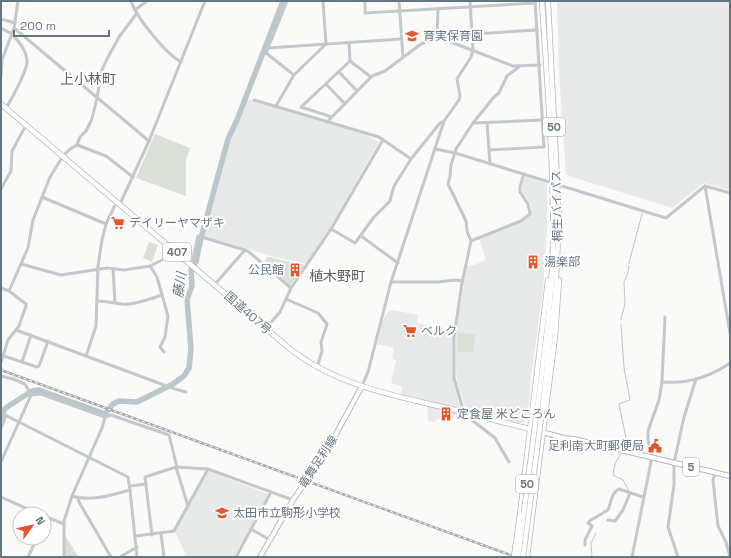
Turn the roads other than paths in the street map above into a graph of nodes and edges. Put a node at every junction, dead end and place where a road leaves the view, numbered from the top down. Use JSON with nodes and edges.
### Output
{"nodes":[{"id":1,"x":18,"y":1,"type":"edge"},
{"id":2,"x":131,"y":1,"type":"edge"},
{"id":3,"x":147,"y":1,"type":"edge"},
{"id":4,"x":205,"y":1,"type":"edge"},
{"id":5,"x":287,"y":1,"type":"edge"},
{"id":6,"x":323,"y":1,"type":"edge"},
{"id":7,"x":365,"y":1,"type":"edge"},
{"id":8,"x":400,"y":1,"type":"edge"},
{"id":9,"x":470,"y":1,"type":"edge"},
{"id":10,"x":542,"y":1,"type":"edge"},
{"id":11,"x":548,"y":1,"type":"edge"},
{"id":12,"x":535,"y":2,"type":"edge"},
{"id":13,"x":471,"y":7,"type":"junction"},
{"id":14,"x":438,"y":9,"type":"junction"},
{"id":15,"x":136,"y":11,"type":"junction"},
{"id":16,"x":400,"y":11,"type":"junction"},
{"id":17,"x":1,"y":19,"type":"edge"},
{"id":18,"x":15,"y":23,"type":"junction"},
{"id":19,"x":1,"y":28,"type":"edge"},
{"id":20,"x":14,"y":28,"type":"junction"},
{"id":21,"x":536,"y":30,"type":"junction"},
{"id":22,"x":12,"y":34,"type":"junction"},
{"id":23,"x":472,"y":34,"type":"junction"},
{"id":24,"x":436,"y":38,"type":"junction"},
{"id":25,"x":401,"y":39,"type":"junction"},
{"id":26,"x":349,"y":42,"type":"junction"},
{"id":27,"x":326,"y":44,"type":"junction"},
{"id":28,"x":268,"y":48,"type":"junction"},
{"id":29,"x":473,"y":50,"type":"junction"},
{"id":30,"x":403,"y":57,"type":"junction"},
{"id":31,"x":350,"y":61,"type":"junction"},
{"id":32,"x":181,"y":62,"type":"junction"},
{"id":33,"x":540,"y":65,"type":"junction"},
{"id":34,"x":520,"y":66,"type":"junction"},
{"id":35,"x":338,"y":72,"type":"junction"},
{"id":36,"x":294,"y":75,"type":"junction"},
{"id":37,"x":1,"y":77,"type":"edge"},
{"id":38,"x":371,"y":77,"type":"junction"},
{"id":39,"x":326,"y":84,"type":"junction"},
{"id":40,"x":357,"y":91,"type":"junction"},
{"id":41,"x":98,"y":98,"type":"junction"},
{"id":42,"x":254,"y":100,"type":"dead end"},
{"id":43,"x":1,"y":104,"type":"edge"},
{"id":44,"x":345,"y":104,"type":"junction"},
{"id":45,"x":276,"y":106,"type":"junction"},
{"id":46,"x":6,"y":108,"type":"junction"},
{"id":47,"x":332,"y":117,"type":"junction"},
{"id":48,"x":542,"y":120,"type":"junction"},
{"id":49,"x":444,"y":121,"type":"junction"},
{"id":50,"x":327,"y":122,"type":"junction"},
{"id":51,"x":487,"y":123,"type":"junction"},
{"id":52,"x":473,"y":124,"type":"junction"},
{"id":53,"x":26,"y":125,"type":"junction"},
{"id":54,"x":383,"y":140,"type":"junction"},
{"id":55,"x":149,"y":141,"type":"junction"},
{"id":56,"x":77,"y":144,"type":"junction"},
{"id":57,"x":435,"y":149,"type":"junction"},
{"id":58,"x":489,"y":150,"type":"junction"},
{"id":59,"x":455,"y":153,"type":"junction"},
{"id":60,"x":63,"y":156,"type":"junction"},
{"id":61,"x":411,"y":159,"type":"junction"},
{"id":62,"x":490,"y":164,"type":"junction"},
{"id":63,"x":524,"y":174,"type":"junction"},
{"id":64,"x":133,"y":177,"type":"junction"},
{"id":65,"x":2,"y":183,"type":"edge"},
{"id":66,"x":555,"y":184,"type":"junction"},
{"id":67,"x":705,"y":186,"type":"junction"},
{"id":68,"x":1,"y":188,"type":"edge"},
{"id":69,"x":730,"y":193,"type":"edge"},
{"id":70,"x":42,"y":196,"type":"junction"},
{"id":71,"x":119,"y":203,"type":"junction"},
{"id":72,"x":106,"y":224,"type":"junction"},
{"id":73,"x":331,"y":228,"type":"junction"},
{"id":74,"x":361,"y":236,"type":"junction"},
{"id":75,"x":471,"y":241,"type":"junction"},
{"id":76,"x":553,"y":245,"type":"junction"},
{"id":77,"x":244,"y":250,"type":"junction"},
{"id":78,"x":557,"y":252,"type":"junction"},
{"id":79,"x":180,"y":255,"type":"junction"},
{"id":80,"x":398,"y":263,"type":"junction"},
{"id":81,"x":21,"y":264,"type":"junction"},
{"id":82,"x":191,"y":264,"type":"junction"},
{"id":83,"x":150,"y":266,"type":"junction"},
{"id":84,"x":113,"y":269,"type":"junction"},
{"id":85,"x":98,"y":270,"type":"junction"},
{"id":86,"x":462,"y":281,"type":"junction"},
{"id":87,"x":391,"y":282,"type":"junction"},
{"id":88,"x":215,"y":284,"type":"junction"},
{"id":89,"x":1,"y":288,"type":"edge"},
{"id":90,"x":291,"y":288,"type":"junction"},
{"id":91,"x":9,"y":291,"type":"junction"},
{"id":92,"x":162,"y":295,"type":"junction"},
{"id":93,"x":286,"y":299,"type":"junction"},
{"id":94,"x":97,"y":301,"type":"junction"},
{"id":95,"x":115,"y":302,"type":"junction"},
{"id":96,"x":665,"y":317,"type":"dead end"},
{"id":97,"x":266,"y":328,"type":"junction"},
{"id":98,"x":16,"y":330,"type":"junction"},
{"id":99,"x":730,"y":333,"type":"edge"},
{"id":100,"x":31,"y":335,"type":"junction"},
{"id":101,"x":48,"y":341,"type":"junction"},
{"id":102,"x":164,"y":352,"type":"dead end"},
{"id":103,"x":2,"y":355,"type":"edge"},
{"id":104,"x":86,"y":356,"type":"junction"},
{"id":105,"x":1,"y":362,"type":"edge"},
{"id":106,"x":22,"y":362,"type":"junction"},
{"id":107,"x":730,"y":363,"type":"edge"},
{"id":108,"x":317,"y":367,"type":"junction"},
{"id":109,"x":1,"y":376,"type":"edge"},
{"id":110,"x":696,"y":379,"type":"junction"},
{"id":111,"x":662,"y":382,"type":"junction"},
{"id":112,"x":362,"y":386,"type":"junction"},
{"id":113,"x":186,"y":392,"type":"dead end"},
{"id":114,"x":31,"y":395,"type":"junction"},
{"id":115,"x":539,"y":411,"type":"junction"},
{"id":116,"x":464,"y":412,"type":"junction"},
{"id":117,"x":1,"y":413,"type":"edge"},
{"id":118,"x":6,"y":415,"type":"junction"},
{"id":119,"x":105,"y":417,"type":"junction"},
{"id":120,"x":19,"y":421,"type":"junction"},
{"id":121,"x":1,"y":428,"type":"edge"},
{"id":122,"x":531,"y":430,"type":"junction"},
{"id":123,"x":542,"y":432,"type":"junction"},
{"id":124,"x":90,"y":456,"type":"junction"},
{"id":125,"x":652,"y":457,"type":"junction"},
{"id":126,"x":1,"y":462,"type":"edge"},
{"id":127,"x":509,"y":462,"type":"dead end"},
{"id":128,"x":674,"y":464,"type":"junction"},
{"id":129,"x":176,"y":467,"type":"junction"},
{"id":130,"x":208,"y":469,"type":"junction"},
{"id":131,"x":715,"y":473,"type":"junction"},
{"id":132,"x":730,"y":476,"type":"edge"},
{"id":133,"x":146,"y":484,"type":"junction"},
{"id":134,"x":130,"y":486,"type":"junction"},
{"id":135,"x":130,"y":490,"type":"junction"},
{"id":136,"x":271,"y":492,"type":"junction"},
{"id":137,"x":630,"y":493,"type":"junction"},
{"id":138,"x":72,"y":496,"type":"junction"},
{"id":139,"x":1,"y":497,"type":"edge"},
{"id":140,"x":644,"y":497,"type":"junction"},
{"id":141,"x":78,"y":498,"type":"junction"},
{"id":142,"x":293,"y":500,"type":"junction"},
{"id":143,"x":21,"y":506,"type":"edge"},
{"id":144,"x":188,"y":506,"type":"junction"},
{"id":145,"x":52,"y":520,"type":"edge"},
{"id":146,"x":608,"y":520,"type":"dead end"},
{"id":147,"x":64,"y":524,"type":"junction"},
{"id":148,"x":251,"y":529,"type":"junction"},
{"id":149,"x":161,"y":534,"type":"junction"},
{"id":150,"x":152,"y":535,"type":"junction"},
{"id":151,"x":136,"y":536,"type":"junction"},
{"id":152,"x":271,"y":540,"type":"junction"},
{"id":153,"x":585,"y":545,"type":"dead end"},
{"id":154,"x":33,"y":546,"type":"edge"},
{"id":155,"x":136,"y":547,"type":"junction"},
{"id":156,"x":28,"y":557,"type":"edge"},
{"id":157,"x":64,"y":557,"type":"edge"},
{"id":158,"x":111,"y":557,"type":"edge"},
{"id":159,"x":120,"y":557,"type":"edge"},
{"id":160,"x":138,"y":557,"type":"edge"},
{"id":161,"x":164,"y":557,"type":"edge"},
{"id":162,"x":236,"y":557,"type":"edge"},
{"id":163,"x":260,"y":557,"type":"edge"},
{"id":164,"x":514,"y":557,"type":"edge"},
{"id":165,"x":518,"y":557,"type":"edge"},
{"id":166,"x":523,"y":557,"type":"edge"},
{"id":167,"x":527,"y":557,"type":"edge"},
{"id":168,"x":632,"y":557,"type":"edge"},
{"id":169,"x":678,"y":557,"type":"edge"},
{"id":170,"x":730,"y":557,"type":"edge"}],
"edges":[{"from":1,"to":18,"type":"street"},
{"from":2,"to":15,"type":"street"},
{"from":3,"to":15,"type":"street"},
{"from":4,"to":32,"type":"street"},
{"from":5,"to":28,"type":"street"},
{"from":6,"to":27,"type":"street"},
{"from":7,"to":16,"type":"street"},
{"from":8,"to":16,"type":"street"},
{"from":9,"to":13,"type":"street"},
{"from":10,"to":66,"type":"highway","name":"桐生バイパス","number":"50"},
{"from":11,"to":66,"type":"highway","name":"桐生バイパス","number":"50"},
{"from":12,"to":13,"type":"street"},
{"from":12,"to":21,"type":"street"},
{"from":13,"to":14,"type":"street"},
{"from":13,"to":23,"type":"street"},
{"from":14,"to":16,"type":"street"},
{"from":14,"to":24,"type":"street"},
{"from":15,"to":32,"type":"street"},
{"from":15,"to":41,"type":"street"},
{"from":16,"to":25,"type":"street"},
{"from":17,"to":18,"type":"street"},
{"from":18,"to":20,"type":"street"},
{"from":19,"to":22,"type":"street"},
{"from":20,"to":22,"type":"street"},
{"from":20,"to":41,"type":"street"},
{"from":21,"to":23,"type":"street"},
{"from":21,"to":33,"type":"street"},
{"from":22,"to":37,"type":"street"},
{"from":22,"to":46,"type":"street"},
{"from":23,"to":29,"type":"street"},
{"from":24,"to":29,"type":"street"},
{"from":24,"to":30,"type":"street"},
{"from":25,"to":26,"type":"street"},
{"from":25,"to":30,"type":"street"},
{"from":26,"to":27,"type":"street"},
{"from":26,"to":31,"type":"street"},
{"from":27,"to":28,"type":"street"},
{"from":27,"to":36,"type":"street"},
{"from":28,"to":36,"type":"street"},
{"from":29,"to":34,"type":"street"},
{"from":29,"to":49,"type":"street"},
{"from":30,"to":38,"type":"street"},
{"from":31,"to":35,"type":"street"},
{"from":31,"to":38,"type":"street"},
{"from":32,"to":55,"type":"street"},
{"from":33,"to":34,"type":"street"},
{"from":33,"to":48,"type":"street"},
{"from":34,"to":52,"type":"street"},
{"from":35,"to":39,"type":"street"},
{"from":35,"to":40,"type":"street"},
{"from":36,"to":45,"type":"street"},
{"from":38,"to":40,"type":"street"},
{"from":39,"to":44,"type":"street"},
{"from":39,"to":47,"type":"street"},
{"from":40,"to":44,"type":"street"},
{"from":41,"to":55,"type":"street"},
{"from":41,"to":56,"type":"street"},
{"from":42,"to":45,"type":"street"},
{"from":43,"to":46,"type":"highway","name":"国道407号","number":"407"},
{"from":44,"to":47,"type":"street"},
{"from":45,"to":50,"type":"street"},
{"from":46,"to":53,"type":"highway","name":"国道407号","number":"407"},
{"from":47,"to":50,"type":"street"},
{"from":48,"to":51,"type":"street"},
{"from":48,"to":58,"type":"street"},
{"from":49,"to":57,"type":"street"},
{"from":49,"to":61,"type":"street"},
{"from":50,"to":54,"type":"street"},
{"from":51,"to":52,"type":"street"},
{"from":51,"to":58,"type":"street"},
{"from":52,"to":59,"type":"street"},
{"from":53,"to":60,"type":"highway","name":"国道407号","number":"407"},
{"from":53,"to":65,"type":"street"},
{"from":54,"to":61,"type":"street"},
{"from":54,"to":73,"type":"street"},
{"from":55,"to":64,"type":"street"},
{"from":56,"to":60,"type":"street"},
{"from":56,"to":64,"type":"street"},
{"from":57,"to":59,"type":"street"},
{"from":57,"to":80,"type":"street"},
{"from":58,"to":62,"type":"street"},
{"from":59,"to":62,"type":"street"},
{"from":59,"to":75,"type":"street"},
{"from":60,"to":70,"type":"street"},
{"from":60,"to":71,"type":"highway","name":"国道407号","number":"407"},
{"from":61,"to":74,"type":"street"},
{"from":62,"to":63,"type":"street"},
{"from":63,"to":66,"type":"street"},
{"from":63,"to":75,"type":"street"},
{"from":64,"to":71,"type":"street"},
{"from":65,"to":68,"type":"street"},
{"from":66,"to":67,"type":"street"},
{"from":66,"to":76,"type":"highway","name":"桐生バイパス","number":"50"},
{"from":66,"to":78,"type":"highway","name":"桐生バイパス","number":"50"},
{"from":67,"to":69,"type":"street"},
{"from":67,"to":99,"type":"street"},
{"from":70,"to":72,"type":"street"},
{"from":70,"to":81,"type":"street"},
{"from":71,"to":72,"type":"street"},
{"from":71,"to":79,"type":"highway","name":"国道407号","number":"407"},
{"from":72,"to":85,"type":"street"},
{"from":73,"to":74,"type":"street"},
{"from":73,"to":90,"type":"street"},
{"from":74,"to":80,"type":"street"},
{"from":75,"to":86,"type":"street"},
{"from":76,"to":115,"type":"highway","name":"桐生バイパス","number":"50"},
{"from":76,"to":122,"type":"highway","number":"50"},
{"from":77,"to":82,"type":"street"},
{"from":77,"to":88,"type":"street"},
{"from":77,"to":90,"type":"street"},
{"from":78,"to":115,"type":"highway","name":"桐生バイパス","number":"50"},
{"from":78,"to":123,"type":"highway","number":"50"},
{"from":79,"to":82,"type":"highway","name":"国道407号","number":"407"},
{"from":79,"to":83,"type":"street"},
{"from":80,"to":87,"type":"street"},
{"from":81,"to":85,"type":"street"},
{"from":81,"to":91,"type":"street"},
{"from":82,"to":88,"type":"highway","name":"国道407号","number":"407"},
{"from":83,"to":84,"type":"street"},
{"from":83,"to":92,"type":"street"},
{"from":84,"to":85,"type":"street"},
{"from":84,"to":95,"type":"street"},
{"from":85,"to":94,"type":"street"},
{"from":86,"to":87,"type":"street"},
{"from":86,"to":116,"type":"street"},
{"from":87,"to":112,"type":"street"},
{"from":88,"to":97,"type":"highway","name":"国道407号","number":"407"},
{"from":89,"to":91,"type":"street"},
{"from":90,"to":93,"type":"street"},
{"from":91,"to":98,"type":"street"},
{"from":92,"to":95,"type":"street"},
{"from":92,"to":102,"type":"street"},
{"from":93,"to":97,"type":"street"},
{"from":93,"to":108,"type":"street"},
{"from":94,"to":95,"type":"street"},
{"from":94,"to":104,"type":"street"},
{"from":96,"to":111,"type":"street"},
{"from":97,"to":108,"type":"highway","name":"国道407号","number":"407"},
{"from":98,"to":100,"type":"street"},
{"from":98,"to":103,"type":"street"},
{"from":100,"to":101,"type":"street"},
{"from":100,"to":106,"type":"street"},
{"from":101,"to":104,"type":"street"},
{"from":101,"to":106,"type":"street"},
{"from":103,"to":105,"type":"street"},
{"from":103,"to":106,"type":"street"},
{"from":104,"to":113,"type":"street"},
{"from":107,"to":110,"type":"street"},
{"from":108,"to":112,"type":"highway","name":"国道407号","number":"407"},
{"from":109,"to":114,"type":"street"},
{"from":110,"to":111,"type":"street"},
{"from":110,"to":128,"type":"street"},
{"from":111,"to":125,"type":"street"},
{"from":112,"to":116,"type":"highway","name":"国道407号","number":"407"},
{"from":112,"to":142,"type":"main road","name":"竜舞足利線"},
{"from":114,"to":119,"type":"street"},
{"from":114,"to":120,"type":"street"},
{"from":115,"to":165,"type":"highway","number":"50","bridge":true},
{"from":115,"to":166,"type":"highway","number":"50","bridge":true},
{"from":116,"to":122,"type":"highway","name":"国道407号","number":"407"},
{"from":116,"to":127,"type":"street"},
{"from":117,"to":118,"type":"street"},
{"from":118,"to":120,"type":"street"},
{"from":118,"to":121,"type":"street"},
{"from":119,"to":124,"type":"street"},
{"from":119,"to":129,"type":"street"},
{"from":120,"to":124,"type":"street"},
{"from":120,"to":126,"type":"street"},
{"from":122,"to":123,"type":"highway","name":"国道407号","number":"407"},
{"from":122,"to":164,"type":"highway","number":"50","bridge":true},
{"from":123,"to":125,"type":"main road","number":"5"},
{"from":123,"to":167,"type":"highway","number":"50"},
{"from":124,"to":134,"type":"street"},
{"from":124,"to":138,"type":"street"},
{"from":125,"to":128,"type":"main road","number":"5"},
{"from":125,"to":140,"type":"street"},
{"from":128,"to":131,"type":"main road","number":"5"},
{"from":128,"to":169,"type":"street"},
{"from":129,"to":130,"type":"street"},
{"from":129,"to":133,"type":"street"},
{"from":129,"to":144,"type":"street"},
{"from":130,"to":136,"type":"street"},
{"from":130,"to":144,"type":"street"},
{"from":131,"to":132,"type":"main road","number":"5"},
{"from":131,"to":170,"type":"street"},
{"from":133,"to":134,"type":"street"},
{"from":133,"to":150,"type":"street"},
{"from":134,"to":135,"type":"street"},
{"from":135,"to":141,"type":"street"},
{"from":135,"to":151,"type":"street"},
{"from":136,"to":142,"type":"street"},
{"from":136,"to":148,"type":"street"},
{"from":137,"to":140,"type":"street"},
{"from":137,"to":146,"type":"street"},
{"from":137,"to":153,"type":"street"},
{"from":138,"to":141,"type":"street"},
{"from":138,"to":147,"type":"street"},
{"from":139,"to":143,"type":"street"},
{"from":140,"to":168,"type":"street"},
{"from":141,"to":158,"type":"street"},
{"from":142,"to":152,"type":"main road","name":"竜舞足利線"},
{"from":144,"to":149,"type":"street"},
{"from":145,"to":147,"type":"street"},
{"from":147,"to":157,"type":"street"},
{"from":148,"to":152,"type":"street"},
{"from":148,"to":162,"type":"street"},
{"from":149,"to":150,"type":"street"},
{"from":149,"to":161,"type":"street"},
{"from":150,"to":151,"type":"street"},
{"from":151,"to":155,"type":"street"},
{"from":152,"to":163,"type":"main road","name":"竜舞足利線"},
{"from":154,"to":156,"type":"street"},
{"from":155,"to":159,"type":"street"},
{"from":155,"to":160,"type":"street"}]}
